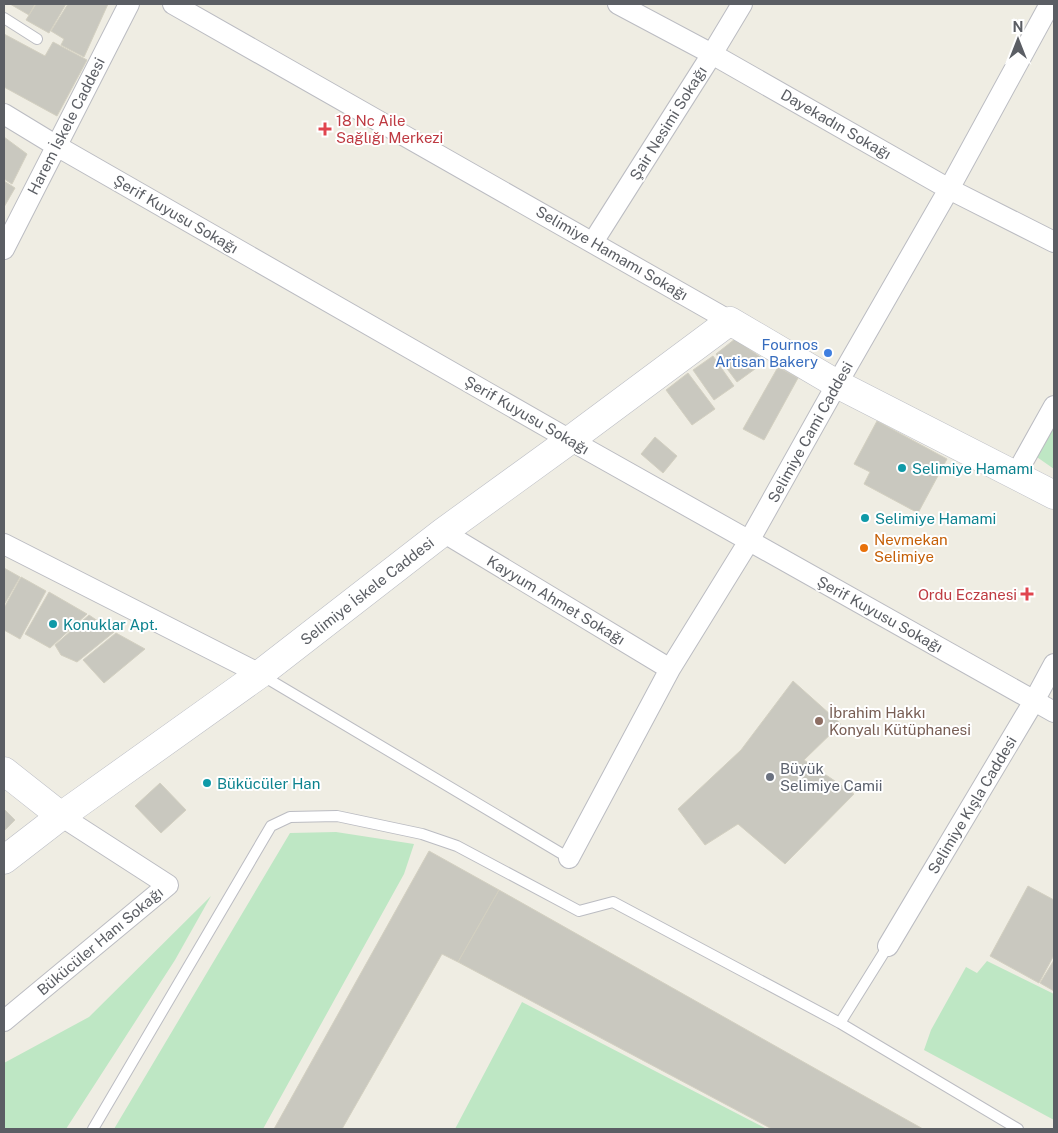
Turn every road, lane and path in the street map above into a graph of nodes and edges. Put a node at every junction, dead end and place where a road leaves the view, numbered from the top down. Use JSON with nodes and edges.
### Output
{"nodes":[{"id":1,"x":129,"y":4,"type":"edge"},
{"id":2,"x":173,"y":4,"type":"edge"},
{"id":3,"x":618,"y":4,"type":"edge"},
{"id":4,"x":742,"y":4,"type":"edge"},
{"id":5,"x":1050,"y":4,"type":"edge"},
{"id":6,"x":4,"y":18,"type":"edge"},
{"id":7,"x":37,"y":39,"type":"dead end"},
{"id":8,"x":712,"y":54,"type":"junction"},
{"id":9,"x":4,"y":114,"type":"edge"},
{"id":10,"x":56,"y":145,"type":"junction"},
{"id":11,"x":950,"y":189,"type":"junction"},
{"id":12,"x":593,"y":242,"type":"junction"},
{"id":13,"x":1054,"y":242,"type":"edge"},
{"id":14,"x":4,"y":249,"type":"edge"},
{"id":15,"x":730,"y":321,"type":"junction"},
{"id":16,"x":837,"y":384,"type":"junction"},
{"id":17,"x":1054,"y":406,"type":"edge"},
{"id":18,"x":570,"y":440,"type":"junction"},
{"id":19,"x":1015,"y":476,"type":"junction"},
{"id":20,"x":1054,"y":495,"type":"edge"},
{"id":21,"x":442,"y":532,"type":"junction"},
{"id":22,"x":750,"y":540,"type":"junction"},
{"id":23,"x":4,"y":544,"type":"edge"},
{"id":24,"x":1054,"y":664,"type":"edge"},
{"id":25,"x":670,"y":669,"type":"junction"},
{"id":26,"x":260,"y":674,"type":"junction"},
{"id":27,"x":1034,"y":701,"type":"junction"},
{"id":28,"x":1054,"y":712,"type":"edge"},
{"id":29,"x":4,"y":771,"type":"edge"},
{"id":30,"x":61,"y":816,"type":"junction"},
{"id":31,"x":569,"y":858,"type":"joint"},
{"id":32,"x":4,"y":860,"type":"edge"},
{"id":33,"x":888,"y":946,"type":"joint"},
{"id":34,"x":4,"y":1021,"type":"edge"},
{"id":35,"x":840,"y":1023,"type":"junction"},
{"id":36,"x":93,"y":1129,"type":"edge"},
{"id":37,"x":1018,"y":1129,"type":"edge"}],
"edges":[{"from":1,"to":10,"type":"street","name":"Harem İskele Caddesi"},
{"from":2,"to":12,"type":"street","name":"Selimiye Hamamı Sokağı"},
{"from":3,"to":8,"type":"street","name":"Dayekadın Sokağı"},
{"from":4,"to":8,"type":"street","name":"Şair Nesimi Sokağı"},
{"from":5,"to":11,"type":"street","name":"Selimiye Cami Caddesi"},
{"from":6,"to":7,"type":"lane"},
{"from":8,"to":11,"type":"street","name":"Dayekadın Sokağı"},
{"from":8,"to":12,"type":"street","name":"Şair Nesimi Sokağı"},
{"from":9,"to":10,"type":"street","name":"Şerif Kuyusu Sokağı"},
{"from":10,"to":14,"type":"street","name":"Harem İskele Caddesi"},
{"from":10,"to":18,"type":"street","name":"Şerif Kuyusu Sokağı"},
{"from":11,"to":13,"type":"street","name":"Dayekadın Sokağı"},
{"from":11,"to":16,"type":"street","name":"Selimiye Cami Caddesi"},
{"from":12,"to":15,"type":"street","name":"Selimiye Hamamı Sokağı"},
{"from":15,"to":16,"type":"street","name":"Selimiye Hamamı Sokağı"},
{"from":15,"to":18,"type":"street","name":"Selimiye İskele Caddesi"},
{"from":16,"to":19,"type":"street","name":"Selimiye Hamamı Sokağı"},
{"from":16,"to":22,"type":"street","name":"Selimiye Cami Caddesi"},
{"from":17,"to":19,"type":"street"},
{"from":18,"to":21,"type":"street","name":"Selimiye İskele Caddesi"},
{"from":18,"to":22,"type":"street","name":"Şerif Kuyusu Sokağı"},
{"from":19,"to":20,"type":"street","name":"Selimiye Hamamı Sokağı"},
{"from":21,"to":25,"type":"street","name":"Kayyum Ahmet Sokağı"},
{"from":21,"to":26,"type":"street","name":"Selimiye İskele Caddesi"},
{"from":22,"to":25,"type":"street","name":"Selimiye Cami Caddesi"},
{"from":22,"to":27,"type":"street","name":"Şerif Kuyusu Sokağı"},
{"from":23,"to":26,"type":"street"},
{"from":24,"to":27,"type":"street","name":"Selimiye Kışla Caddesi"},
{"from":25,"to":31,"type":"street","name":"Selimiye Cami Caddesi"},
{"from":26,"to":30,"type":"street","name":"Selimiye İskele Caddesi"},
{"from":26,"to":31,"type":"lane"},
{"from":27,"to":28,"type":"street","name":"Şerif Kuyusu Sokağı"},
{"from":27,"to":33,"type":"street","name":"Selimiye Kışla Caddesi"},
{"from":29,"to":30,"type":"street"},
{"from":30,"to":32,"type":"street","name":"Selimiye İskele Caddesi"},
{"from":30,"to":34,"type":"street","name":"Bükücüler Hanı Sokağı"},
{"from":33,"to":35,"type":"lane"},
{"from":35,"to":36,"type":"lane"},
{"from":35,"to":37,"type":"lane"}]}
